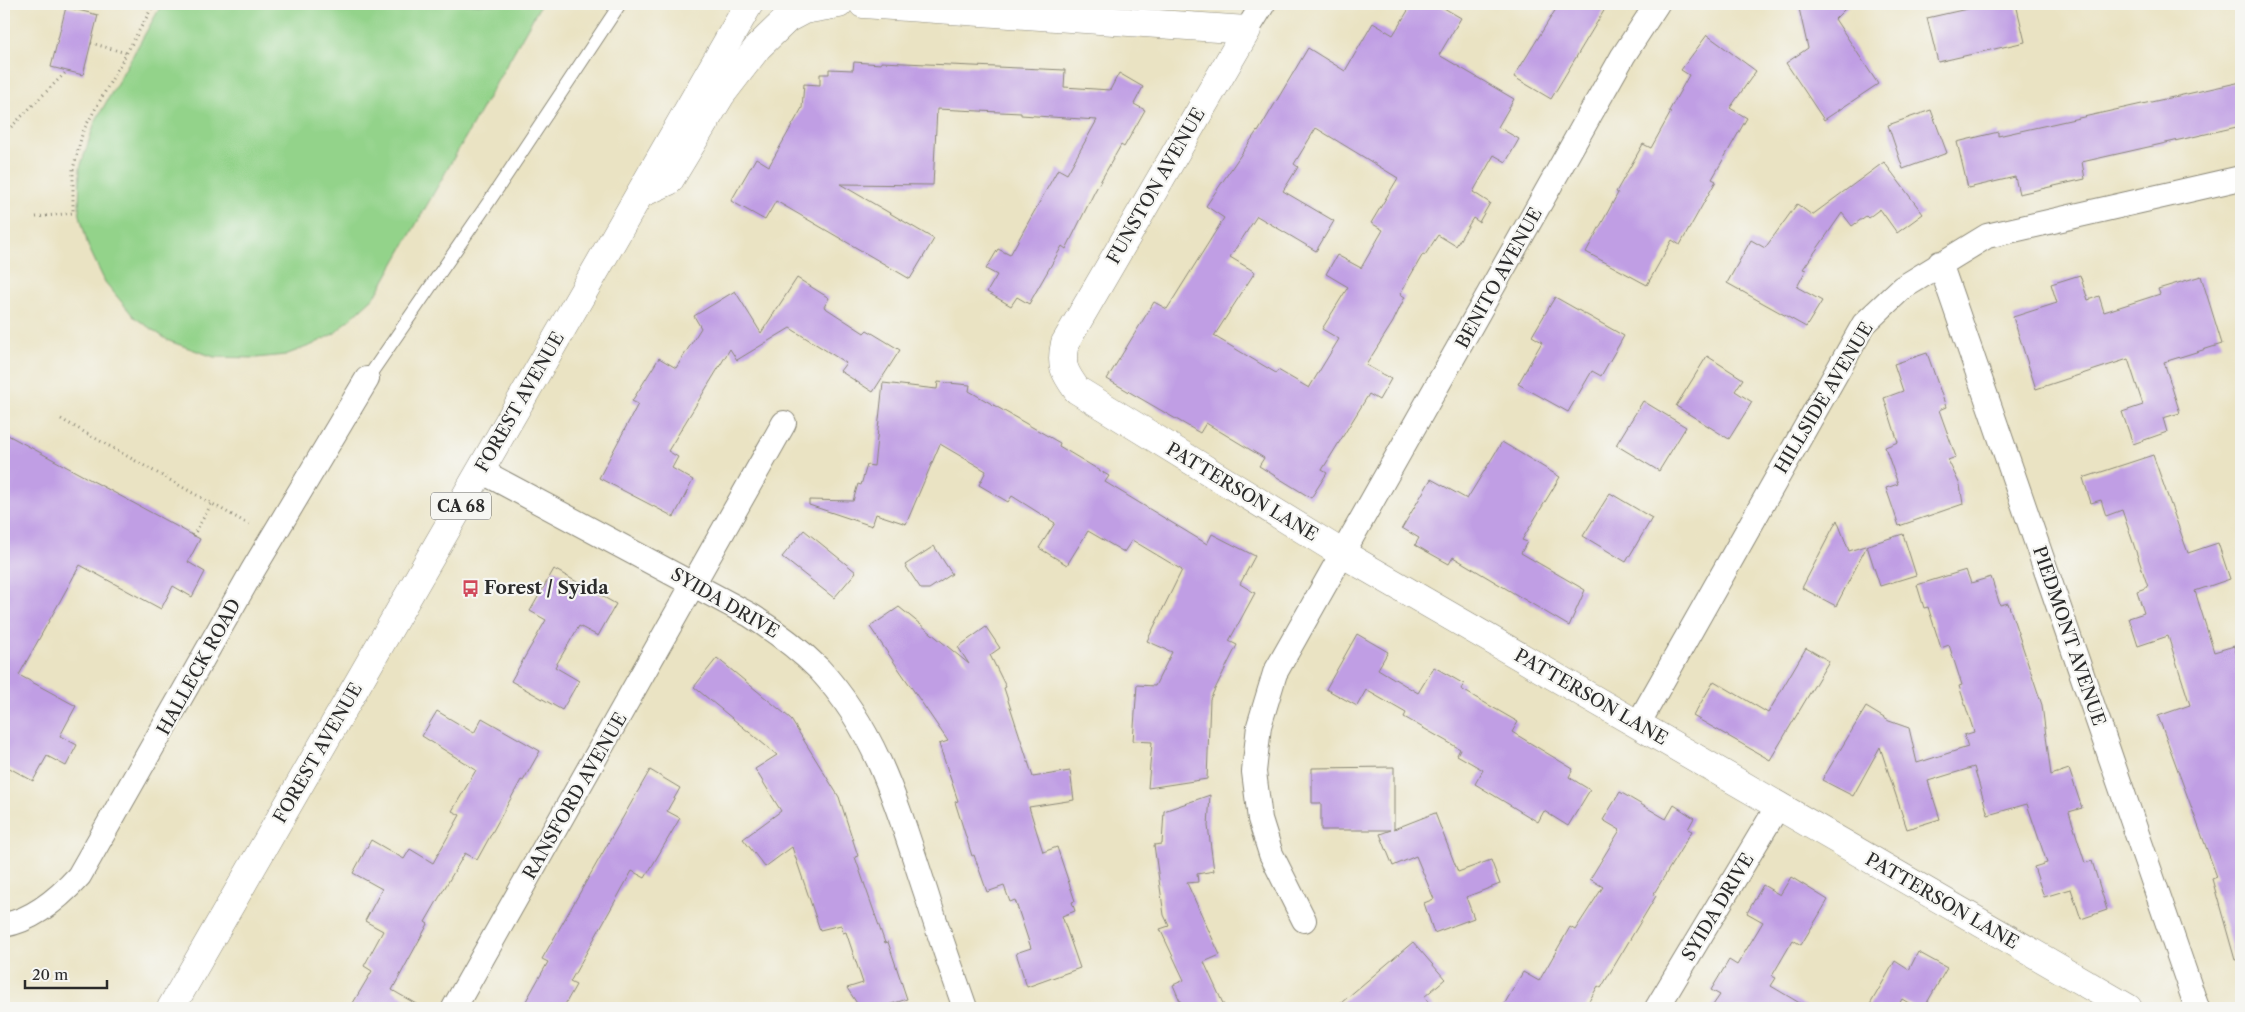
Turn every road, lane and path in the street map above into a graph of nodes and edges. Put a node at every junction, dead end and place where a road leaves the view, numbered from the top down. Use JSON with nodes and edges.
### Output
{"nodes":[{"id":1,"x":82,"y":4,"type":"edge"},
{"id":2,"x":154,"y":4,"type":"edge"},
{"id":3,"x":620,"y":4,"type":"edge"},
{"id":4,"x":749,"y":4,"type":"edge"},
{"id":5,"x":839,"y":4,"type":"edge"},
{"id":6,"x":880,"y":4,"type":"edge"},
{"id":7,"x":1263,"y":4,"type":"edge"},
{"id":8,"x":1657,"y":4,"type":"edge"},
{"id":9,"x":79,"y":10,"type":"dead end"},
{"id":10,"x":1247,"y":30,"type":"junction"},
{"id":11,"x":91,"y":43,"type":"dead end"},
{"id":12,"x":126,"y":53,"type":"junction"},
{"id":13,"x":67,"y":71,"type":"dead end"},
{"id":14,"x":4,"y":134,"type":"edge"},
{"id":15,"x":2241,"y":178,"type":"edge"},
{"id":16,"x":640,"y":194,"type":"junction"},
{"id":17,"x":36,"y":216,"type":"dead end"},
{"id":18,"x":1940,"y":263,"type":"junction"},
{"id":19,"x":1065,"y":372,"type":"joint"},
{"id":20,"x":367,"y":379,"type":"joint"},
{"id":21,"x":61,"y":419,"type":"dead end"},
{"id":22,"x":784,"y":423,"type":"dead end"},
{"id":23,"x":481,"y":471,"type":"junction"},
{"id":24,"x":212,"y":503,"type":"junction"},
{"id":25,"x":254,"y":527,"type":"dead end"},
{"id":26,"x":194,"y":536,"type":"dead end"},
{"id":27,"x":1343,"y":554,"type":"junction"},
{"id":28,"x":695,"y":584,"type":"junction"},
{"id":29,"x":1638,"y":724,"type":"junction"},
{"id":30,"x":1778,"y":806,"type":"junction"},
{"id":31,"x":1304,"y":920,"type":"dead end"},
{"id":32,"x":4,"y":925,"type":"edge"},
{"id":33,"x":171,"y":1008,"type":"edge"},
{"id":34,"x":454,"y":1008,"type":"edge"},
{"id":35,"x":965,"y":1008,"type":"edge"},
{"id":36,"x":1657,"y":1008,"type":"edge"},
{"id":37,"x":2128,"y":1008,"type":"edge"},
{"id":38,"x":2197,"y":1008,"type":"edge"}],
"edges":[{"from":1,"to":9,"type":"path"},
{"from":2,"to":12,"type":"path"},
{"from":3,"to":20,"type":"lane"},
{"from":4,"to":16,"type":"street","name":"FOREST AVENUE","number":"CA 68"},
{"from":5,"to":16,"type":"street"},
{"from":6,"to":10,"type":"street"},
{"from":7,"to":10,"type":"street","name":"FUNSTON AVENUE"},
{"from":8,"to":27,"type":"street","name":"BENITO AVENUE"},
{"from":10,"to":19,"type":"street","name":"FUNSTON AVENUE"},
{"from":11,"to":12,"type":"path"},
{"from":12,"to":17,"type":"path"},
{"from":13,"to":14,"type":"path"},
{"from":15,"to":18,"type":"street","name":"HILLSIDE AVENUE"},
{"from":16,"to":23,"type":"street","name":"FOREST AVENUE","number":"CA 68"},
{"from":18,"to":29,"type":"street","name":"HILLSIDE AVENUE"},
{"from":18,"to":38,"type":"street","name":"PIEDMONT AVENUE"},
{"from":19,"to":27,"type":"street","name":"PATTERSON LANE"},
{"from":20,"to":32,"type":"street","name":"HALLECK ROAD"},
{"from":21,"to":24,"type":"path"},
{"from":22,"to":28,"type":"street","name":"RANSFORD AVENUE"},
{"from":23,"to":28,"type":"street","name":"SYIDA DRIVE"},
{"from":23,"to":33,"type":"street","name":"FOREST AVENUE","number":"CA 68"},
{"from":24,"to":25,"type":"path"},
{"from":24,"to":26,"type":"path"},
{"from":27,"to":29,"type":"street","name":"PATTERSON LANE"},
{"from":27,"to":31,"type":"street","name":"BENITO AVENUE"},
{"from":28,"to":34,"type":"street","name":"RANSFORD AVENUE"},
{"from":28,"to":35,"type":"street","name":"SYIDA DRIVE"},
{"from":29,"to":30,"type":"street","name":"PATTERSON LANE"},
{"from":30,"to":36,"type":"street","name":"SYIDA DRIVE"},
{"from":30,"to":37,"type":"street","name":"PATTERSON LANE"}]}
